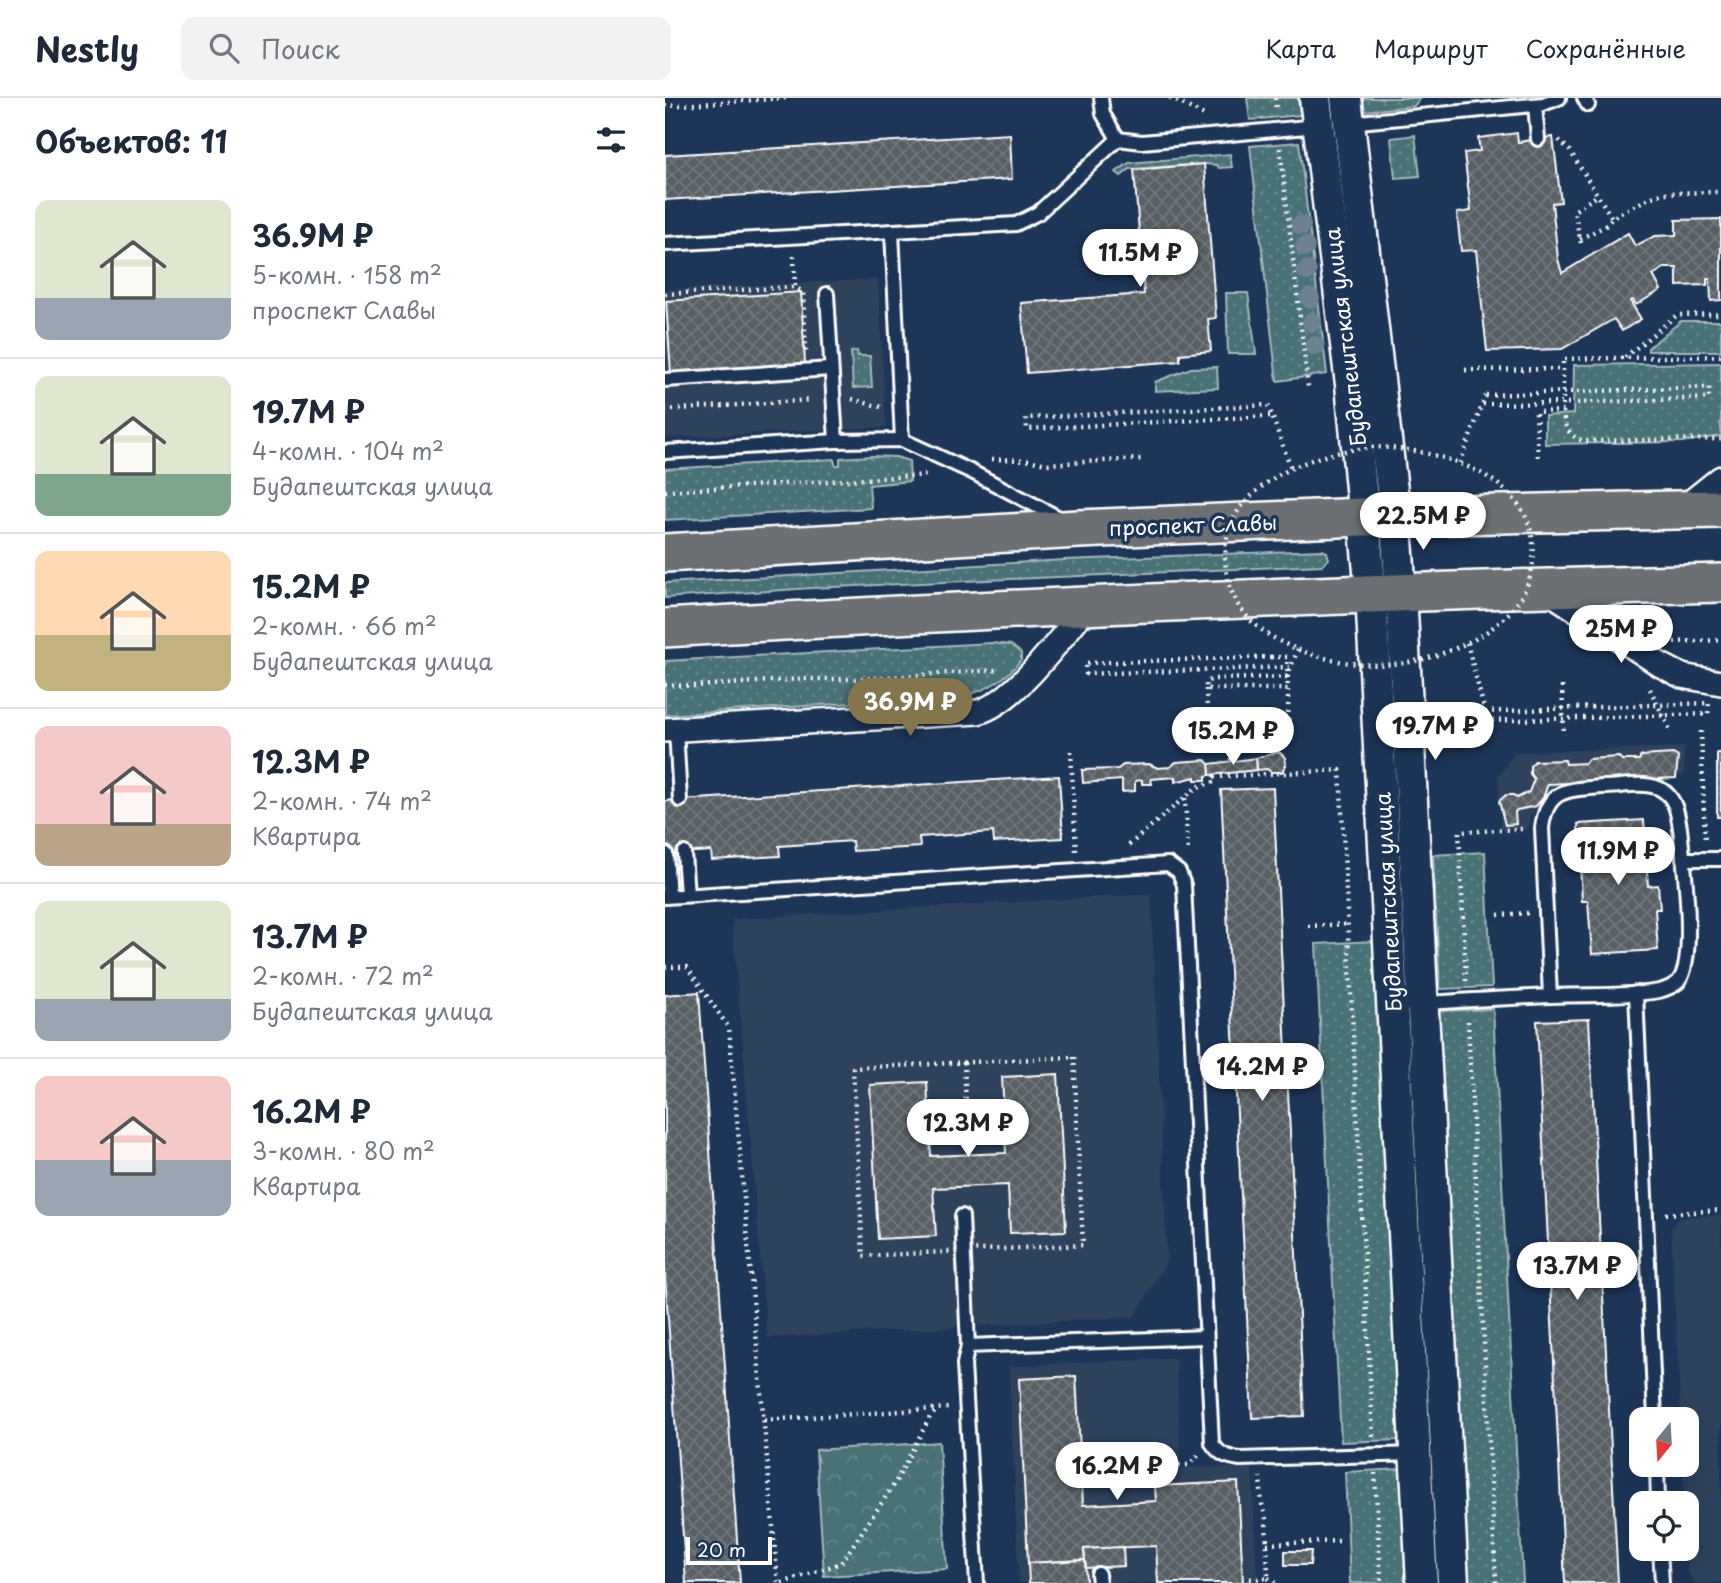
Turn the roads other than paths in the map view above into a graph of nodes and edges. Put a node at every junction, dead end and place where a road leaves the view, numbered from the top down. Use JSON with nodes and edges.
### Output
{"nodes":[{"id":1,"x":1101,"y":98,"type":"edge"},
{"id":2,"x":1559,"y":98,"type":"edge"},
{"id":3,"x":1535,"y":104,"type":"junction"},
{"id":4,"x":1348,"y":111,"type":"edge"},
{"id":5,"x":1317,"y":112,"type":"edge"},
{"id":6,"x":1118,"y":139,"type":"junction"},
{"id":7,"x":1538,"y":139,"type":"dead end"},
{"id":8,"x":892,"y":231,"type":"junction"},
{"id":9,"x":665,"y":244,"type":"edge"},
{"id":10,"x":827,"y":294,"type":"dead end"},
{"id":11,"x":831,"y":369,"type":"junction"},
{"id":12,"x":665,"y":380,"type":"edge"},
{"id":13,"x":902,"y":440,"type":"junction"},
{"id":14,"x":837,"y":441,"type":"junction"},
{"id":15,"x":665,"y":452,"type":"edge"},
{"id":16,"x":1721,"y":478,"type":"edge"},
{"id":17,"x":1721,"y":509,"type":"edge"},
{"id":18,"x":1681,"y":510,"type":"junction"},
{"id":19,"x":1379,"y":517,"type":"junction"},
{"id":20,"x":1079,"y":529,"type":"junction"},
{"id":21,"x":665,"y":553,"type":"edge"},
{"id":22,"x":1721,"y":583,"type":"edge"},
{"id":23,"x":1542,"y":588,"type":"junction"},
{"id":24,"x":1386,"y":592,"type":"junction"},
{"id":25,"x":1089,"y":604,"type":"junction"},
{"id":26,"x":665,"y":628,"type":"edge"},
{"id":27,"x":1721,"y":683,"type":"edge"},
{"id":28,"x":670,"y":730,"type":"edge"},
{"id":29,"x":680,"y":800,"type":"dead end"},
{"id":30,"x":684,"y":853,"type":"dead end"},
{"id":31,"x":666,"y":854,"type":"edge"},
{"id":32,"x":1683,"y":859,"type":"junction"},
{"id":33,"x":1721,"y":859,"type":"edge"},
{"id":34,"x":687,"y":895,"type":"junction"},
{"id":35,"x":667,"y":897,"type":"edge"},
{"id":36,"x":1636,"y":993,"type":"junction"},
{"id":37,"x":1550,"y":996,"type":"junction"},
{"id":38,"x":1423,"y":1003,"type":"junction"},
{"id":39,"x":1392,"y":1006,"type":"junction"},
{"id":40,"x":962,"y":1216,"type":"dead end"},
{"id":41,"x":1206,"y":1337,"type":"junction"},
{"id":42,"x":968,"y":1346,"type":"junction"},
{"id":43,"x":1653,"y":1407,"type":"edge"},
{"id":44,"x":1431,"y":1454,"type":"junction"},
{"id":45,"x":1661,"y":1561,"type":"edge"},
{"id":46,"x":977,"y":1583,"type":"edge"},
{"id":47,"x":1422,"y":1583,"type":"edge"},
{"id":48,"x":1453,"y":1583,"type":"edge"},
{"id":49,"x":1662,"y":1583,"type":"edge"}],
"edges":[{"from":1,"to":6,"type":"lane"},
{"from":2,"to":3,"type":"lane"},
{"from":3,"to":4,"type":"lane"},
{"from":3,"to":7,"type":"lane"},
{"from":4,"to":19,"type":"street","name":"Будапештская улица"},
{"from":5,"to":6,"type":"lane"},
{"from":5,"to":19,"type":"street","name":"Будапештская улица"},
{"from":6,"to":8,"type":"lane"},
{"from":8,"to":9,"type":"lane"},
{"from":8,"to":13,"type":"lane"},
{"from":10,"to":11,"type":"lane"},
{"from":11,"to":12,"type":"lane"},
{"from":11,"to":14,"type":"lane"},
{"from":13,"to":14,"type":"lane"},
{"from":13,"to":20,"type":"lane"},
{"from":14,"to":15,"type":"lane"},
{"from":16,"to":18,"type":"street"},
{"from":17,"to":18,"type":"main road","name":"проспект Славы"},
{"from":18,"to":19,"type":"main road","name":"проспект Славы"},
{"from":19,"to":20,"type":"main road","name":"проспект Славы"},
{"from":19,"to":24,"type":"street","name":"Будапештская улица"},
{"from":20,"to":21,"type":"main road","name":"проспект Славы"},
{"from":22,"to":23,"type":"main road"},
{"from":23,"to":24,"type":"main road"},
{"from":23,"to":27,"type":"street"},
{"from":24,"to":25,"type":"main road"},
{"from":24,"to":38,"type":"street","name":"Будапештская улица"},
{"from":24,"to":39,"type":"street","name":"Будапештская улица"},
{"from":25,"to":26,"type":"main road"},
{"from":25,"to":28,"type":"street"},
{"from":28,"to":29,"type":"lane"},
{"from":30,"to":34,"type":"lane"},
{"from":31,"to":35,"type":"lane"},
{"from":32,"to":33,"type":"lane"},
{"from":32,"to":36,"type":"lane"},
{"from":32,"to":37,"type":"lane"},
{"from":34,"to":35,"type":"lane"},
{"from":34,"to":41,"type":"lane"},
{"from":36,"to":37,"type":"lane"},
{"from":36,"to":43,"type":"lane"},
{"from":37,"to":38,"type":"lane"},
{"from":38,"to":39,"type":"lane"},
{"from":38,"to":44,"type":"street","name":"Будапештская улица"},
{"from":39,"to":44,"type":"street","name":"Будапештская улица"},
{"from":40,"to":42,"type":"lane"},
{"from":41,"to":42,"type":"lane"},
{"from":41,"to":44,"type":"lane"},
{"from":42,"to":46,"type":"lane"},
{"from":44,"to":47,"type":"street","name":"Будапештская улица"},
{"from":44,"to":48,"type":"street","name":"Будапештская улица"},
{"from":45,"to":49,"type":"lane"}]}
